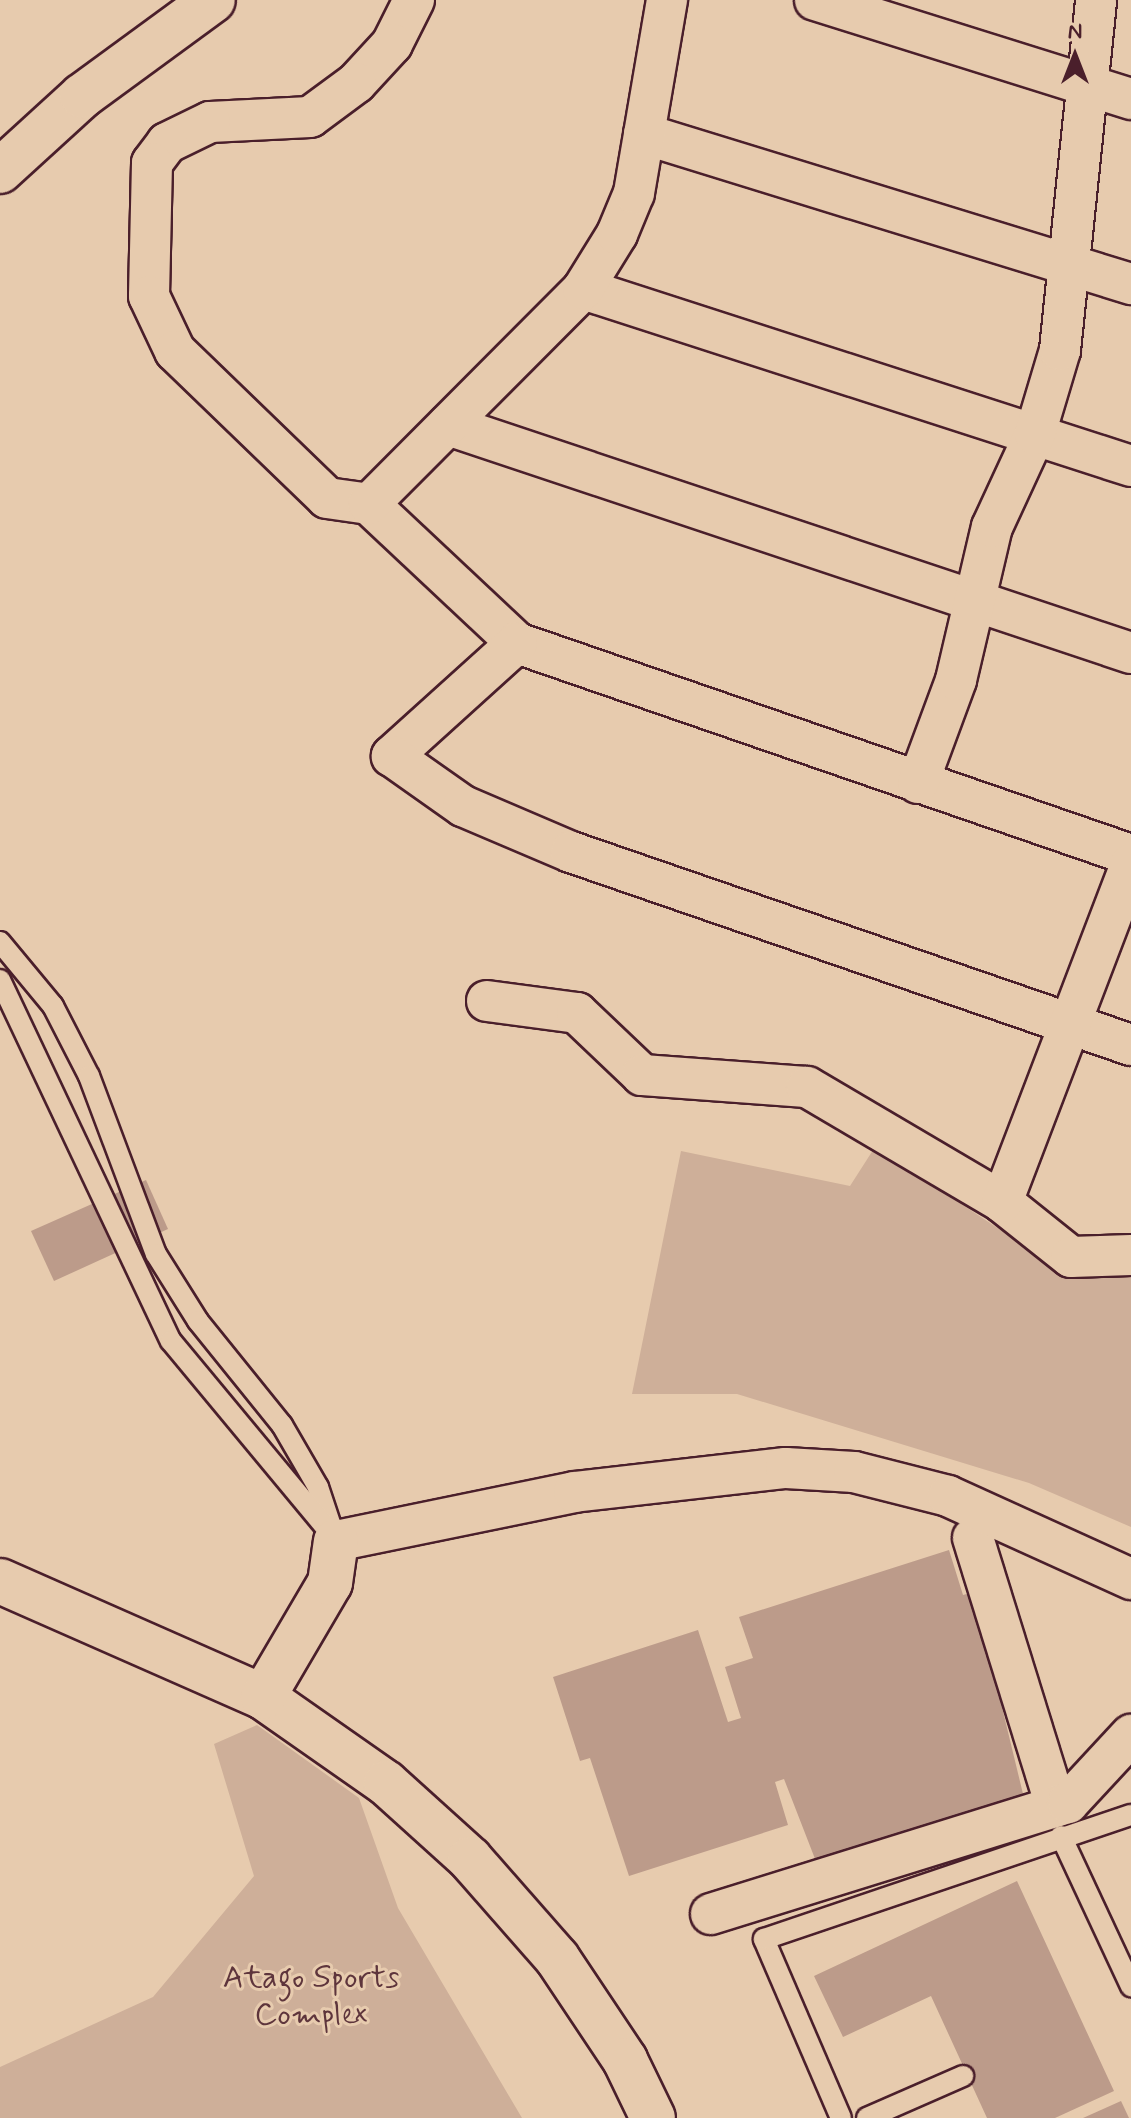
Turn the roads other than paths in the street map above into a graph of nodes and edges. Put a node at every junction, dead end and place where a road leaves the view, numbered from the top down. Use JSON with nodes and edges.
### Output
{"nodes":[{"id":1,"x":213,"y":0,"type":"edge"},
{"id":2,"x":414,"y":0,"type":"edge"},
{"id":3,"x":667,"y":0,"type":"edge"},
{"id":4,"x":815,"y":0,"type":"edge"},
{"id":5,"x":1096,"y":0,"type":"edge"},
{"id":6,"x":1089,"y":85,"type":"junction"},
{"id":7,"x":1131,"y":99,"type":"edge"},
{"id":8,"x":644,"y":134,"type":"junction"},
{"id":9,"x":0,"y":171,"type":"edge"},
{"id":10,"x":1069,"y":262,"type":"junction"},
{"id":11,"x":1131,"y":284,"type":"edge"},
{"id":12,"x":583,"y":289,"type":"junction"},
{"id":13,"x":448,"y":425,"type":"junction"},
{"id":14,"x":1035,"y":434,"type":"junction"},
{"id":15,"x":1131,"y":466,"type":"edge"},
{"id":16,"x":369,"y":504,"type":"junction"},
{"id":17,"x":970,"y":600,"type":"junction"},
{"id":18,"x":517,"y":643,"type":"junction"},
{"id":19,"x":1131,"y":653,"type":"edge"},
{"id":20,"x":918,"y":783,"type":"junction"},
{"id":21,"x":1131,"y":855,"type":"edge"},
{"id":22,"x":1131,"y":864,"type":"edge"},
{"id":23,"x":0,"y":942,"type":"edge"},
{"id":24,"x":0,"y":980,"type":"edge"},
{"id":25,"x":487,"y":1001,"type":"dead end"},
{"id":26,"x":1070,"y":1025,"type":"junction"},
{"id":27,"x":1131,"y":1045,"type":"edge"},
{"id":28,"x":1002,"y":1202,"type":"junction"},
{"id":29,"x":1131,"y":1255,"type":"edge"},
{"id":30,"x":973,"y":1538,"type":"dead end"},
{"id":31,"x":336,"y":1541,"type":"junction"},
{"id":32,"x":1131,"y":1579,"type":"edge"},
{"id":33,"x":0,"y":1581,"type":"edge"},
{"id":34,"x":263,"y":1697,"type":"junction"},
{"id":35,"x":1131,"y":1735,"type":"edge"},
{"id":36,"x":1131,"y":1815,"type":"edge"},
{"id":37,"x":1059,"y":1821,"type":"junction"},
{"id":38,"x":711,"y":1914,"type":"dead end"},
{"id":39,"x":1131,"y":1986,"type":"edge"},
{"id":40,"x":963,"y":2076,"type":"dead end"},
{"id":41,"x":653,"y":2118,"type":"edge"},
{"id":42,"x":841,"y":2118,"type":"edge"},
{"id":43,"x":867,"y":2118,"type":"edge"}],
"edges":[{"from":1,"to":9,"type":"main road"},
{"from":2,"to":16,"type":"street"},
{"from":3,"to":8,"type":"street"},
{"from":4,"to":6,"type":"street"},
{"from":5,"to":6,"type":"street"},
{"from":6,"to":7,"type":"street"},
{"from":6,"to":10,"type":"street"},
{"from":8,"to":10,"type":"street"},
{"from":8,"to":12,"type":"street"},
{"from":10,"to":11,"type":"street"},
{"from":10,"to":14,"type":"street"},
{"from":12,"to":13,"type":"street"},
{"from":12,"to":14,"type":"street"},
{"from":13,"to":16,"type":"street"},
{"from":13,"to":17,"type":"street"},
{"from":14,"to":15,"type":"street"},
{"from":14,"to":17,"type":"street"},
{"from":16,"to":18,"type":"street"},
{"from":17,"to":19,"type":"street"},
{"from":17,"to":20,"type":"street"},
{"from":18,"to":20,"type":"street"},
{"from":18,"to":26,"type":"street"},
{"from":20,"to":21,"type":"street"},
{"from":22,"to":26,"type":"street"},
{"from":23,"to":31,"type":"lane"},
{"from":24,"to":31,"type":"lane"},
{"from":25,"to":28,"type":"street"},
{"from":26,"to":27,"type":"street"},
{"from":26,"to":28,"type":"street"},
{"from":28,"to":29,"type":"street"},
{"from":30,"to":37,"type":"street"},
{"from":31,"to":32,"type":"street"},
{"from":31,"to":34,"type":"main road"},
{"from":33,"to":34,"type":"main road"},
{"from":34,"to":41,"type":"main road"},
{"from":35,"to":37,"type":"street"},
{"from":36,"to":37,"type":"lane"},
{"from":37,"to":38,"type":"street"},
{"from":37,"to":39,"type":"lane"},
{"from":37,"to":42,"type":"lane"},
{"from":40,"to":43,"type":"lane"}]}
